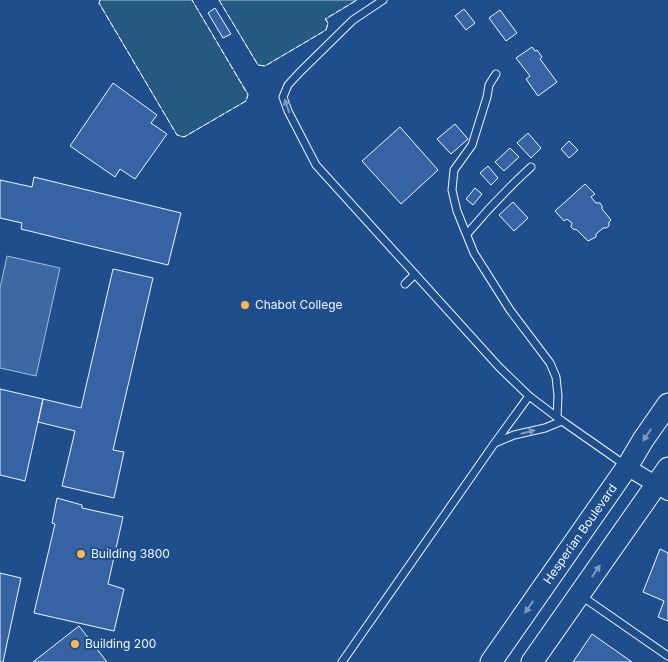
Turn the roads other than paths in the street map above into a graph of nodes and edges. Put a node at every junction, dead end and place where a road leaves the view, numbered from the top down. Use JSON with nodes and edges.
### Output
{"nodes":[{"id":1,"x":383,"y":0,"type":"edge"},
{"id":2,"x":496,"y":74,"type":"dead end"},
{"id":3,"x":531,"y":167,"type":"dead end"},
{"id":4,"x":467,"y":234,"type":"junction"},
{"id":5,"x":415,"y":274,"type":"junction"},
{"id":6,"x":405,"y":284,"type":"dead end"},
{"id":7,"x":529,"y":396,"type":"junction"},
{"id":8,"x":668,"y":404,"type":"edge"},
{"id":9,"x":559,"y":419,"type":"junction"},
{"id":10,"x":494,"y":444,"type":"junction"},
{"id":11,"x":627,"y":466,"type":"junction"},
{"id":12,"x":664,"y":482,"type":"edge"},
{"id":13,"x":579,"y":595,"type":"junction"},
{"id":14,"x":668,"y":656,"type":"edge"},
{"id":15,"x":342,"y":662,"type":"edge"},
{"id":16,"x":491,"y":662,"type":"edge"},
{"id":17,"x":532,"y":662,"type":"edge"}],
"edges":[{"from":5,"to":1,"type":"lane","one_way":true},
{"from":2,"to":4,"type":"lane"},
{"from":3,"to":4,"type":"lane"},
{"from":4,"to":9,"type":"lane"},
{"from":5,"to":6,"type":"lane"},
{"from":5,"to":7,"type":"lane"},
{"from":7,"to":9,"type":"lane"},
{"from":7,"to":10,"type":"lane"},
{"from":8,"to":11,"type":"main road","name":"Hesperian Boulevard","one_way":true},
{"from":10,"to":9,"type":"lane","one_way":true},
{"from":9,"to":11,"type":"lane"},
{"from":10,"to":15,"type":"lane"},
{"from":11,"to":12,"type":"street"},
{"from":11,"to":16,"type":"main road","name":"Hesperian Boulevard","one_way":true},
{"from":13,"to":12,"type":"main road","one_way":true},
{"from":13,"to":14,"type":"lane"},
{"from":13,"to":17,"type":"main road"}]}
